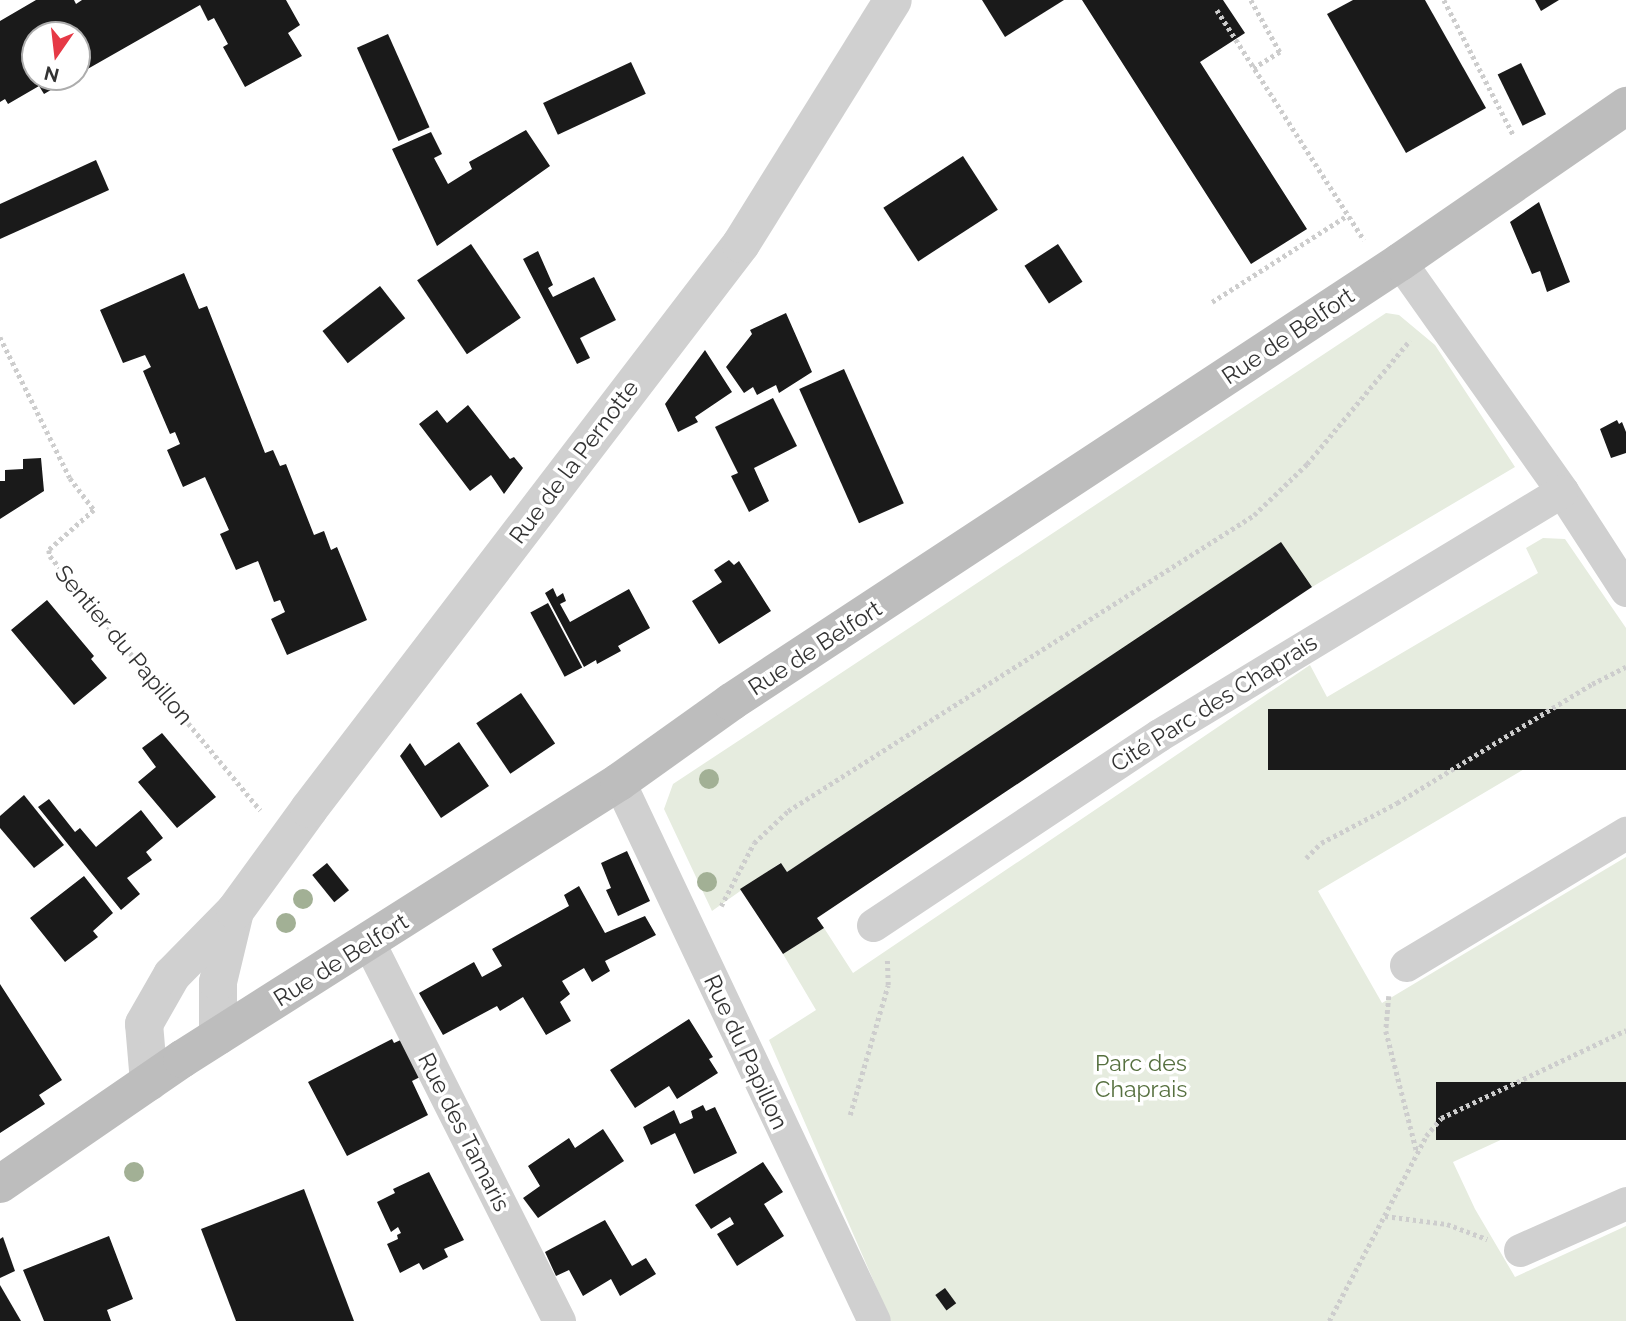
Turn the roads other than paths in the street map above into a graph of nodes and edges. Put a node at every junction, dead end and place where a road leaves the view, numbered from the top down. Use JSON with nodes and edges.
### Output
{"nodes":[{"id":1,"x":893,"y":0,"type":"edge"},
{"id":2,"x":1626,"y":106,"type":"edge"},
{"id":3,"x":1400,"y":262,"type":"junction"},
{"id":4,"x":1562,"y":491,"type":"junction"},
{"id":5,"x":1626,"y":590,"type":"edge"},
{"id":6,"x":619,"y":782,"type":"junction"},
{"id":7,"x":1626,"y":833,"type":"edge"},
{"id":8,"x":235,"y":911,"type":"junction"},
{"id":9,"x":873,"y":925,"type":"road end"},
{"id":10,"x":369,"y":943,"type":"junction"},
{"id":11,"x":1406,"y":965,"type":"road end"},
{"id":12,"x":218,"y":1036,"type":"junction"},
{"id":13,"x":149,"y":1082,"type":"junction"},
{"id":14,"x":0,"y":1184,"type":"edge"},
{"id":15,"x":1626,"y":1203,"type":"edge"},
{"id":16,"x":1520,"y":1250,"type":"road end"},
{"id":17,"x":559,"y":1321,"type":"edge"},
{"id":18,"x":874,"y":1321,"type":"edge"}],
"edges":[{"from":1,"to":8,"type":"street","name":"Rue de la Pernotte"},
{"from":2,"to":3,"type":"main road","name":"Rue de Belfort"},
{"from":3,"to":4,"type":"street"},
{"from":3,"to":6,"type":"main road","name":"Rue de Belfort"},
{"from":4,"to":5,"type":"street"},
{"from":4,"to":9,"type":"street","name":"Cité Parc des Chaprais"},
{"from":6,"to":10,"type":"main road","name":"Rue de Belfort"},
{"from":6,"to":18,"type":"street","name":"Rue du Papillon"},
{"from":7,"to":11,"type":"street"},
{"from":8,"to":12,"type":"street","name":"Rue de la Pernotte"},
{"from":8,"to":13,"type":"street","name":"Rue de la Pernotte"},
{"from":10,"to":12,"type":"main road","name":"Rue de Belfort"},
{"from":10,"to":17,"type":"street","name":"Rue des Tamaris"},
{"from":12,"to":13,"type":"main road","name":"Rue de Belfort"},
{"from":13,"to":14,"type":"main road","name":"Rue de Belfort"},
{"from":15,"to":16,"type":"street"}]}
